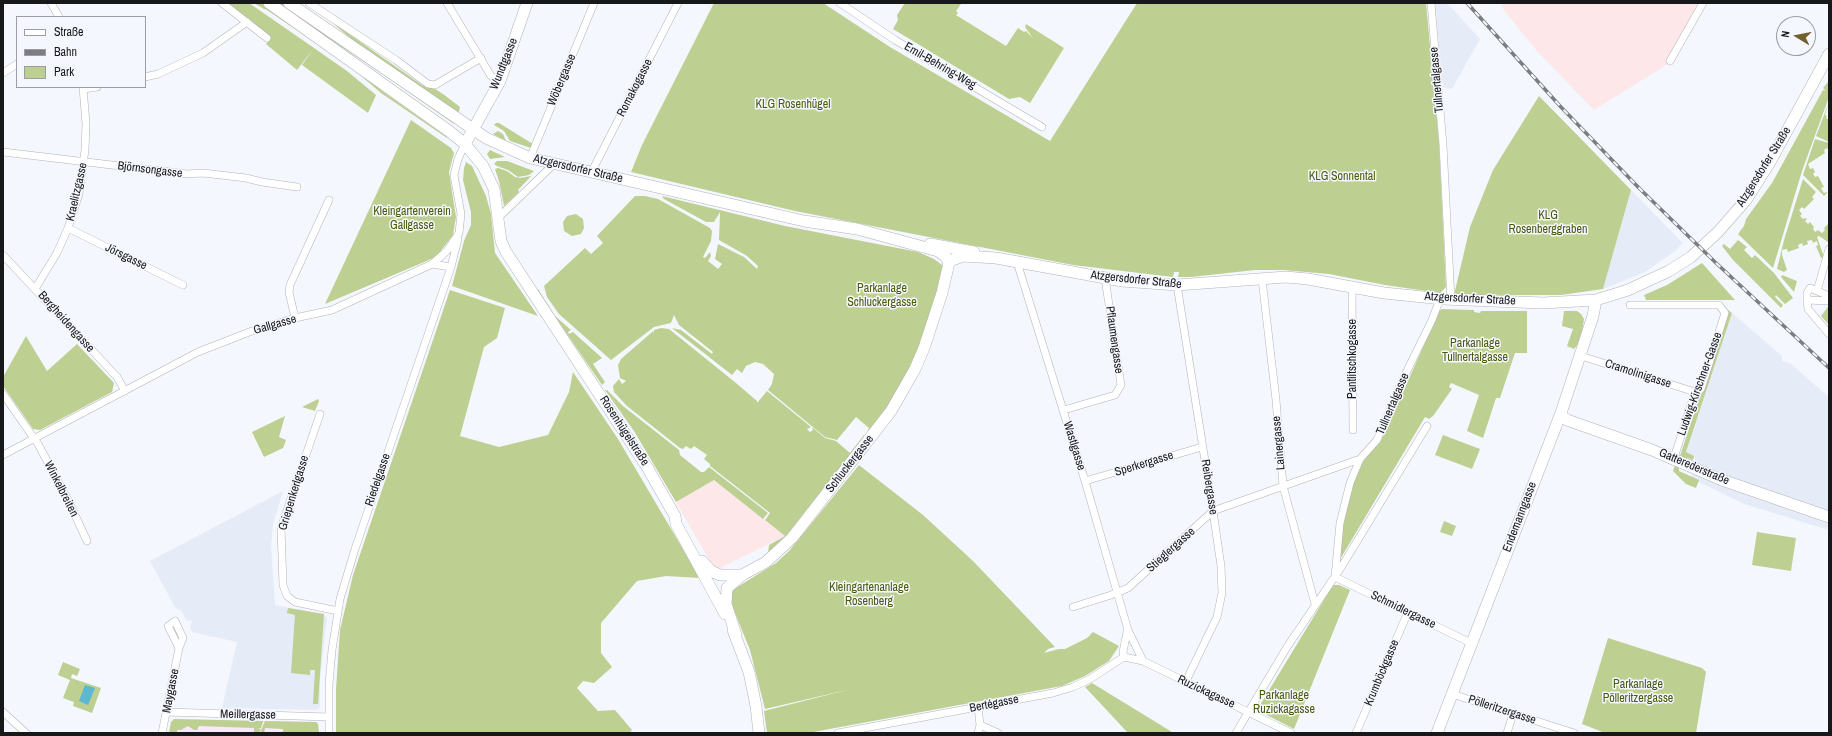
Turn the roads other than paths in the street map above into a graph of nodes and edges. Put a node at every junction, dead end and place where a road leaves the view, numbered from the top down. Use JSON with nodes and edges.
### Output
{"nodes":[{"id":1,"x":51,"y":3,"type":"edge"},
{"id":2,"x":222,"y":3,"type":"edge"},
{"id":3,"x":269,"y":3,"type":"edge"},
{"id":4,"x":289,"y":3,"type":"edge"},
{"id":5,"x":309,"y":3,"type":"edge"},
{"id":6,"x":448,"y":3,"type":"edge"},
{"id":7,"x":527,"y":3,"type":"edge"},
{"id":8,"x":594,"y":3,"type":"edge"},
{"id":9,"x":678,"y":3,"type":"edge"},
{"id":10,"x":840,"y":3,"type":"edge"},
{"id":11,"x":1431,"y":3,"type":"edge"},
{"id":12,"x":1703,"y":3,"type":"edge"},
{"id":13,"x":58,"y":16,"type":"edge"},
{"id":14,"x":246,"y":22,"type":"junction"},
{"id":15,"x":267,"y":38,"type":"dead end"},
{"id":16,"x":1829,"y":54,"type":"edge"},
{"id":17,"x":480,"y":58,"type":"junction"},
{"id":18,"x":1670,"y":60,"type":"dead end"},
{"id":19,"x":16,"y":65,"type":"edge"},
{"id":20,"x":3,"y":74,"type":"edge"},
{"id":21,"x":146,"y":77,"type":"edge"},
{"id":22,"x":500,"y":81,"type":"junction"},
{"id":23,"x":83,"y":88,"type":"edge"},
{"id":24,"x":1042,"y":127,"type":"dead end"},
{"id":25,"x":473,"y":129,"type":"junction"},
{"id":26,"x":465,"y":144,"type":"junction"},
{"id":27,"x":3,"y":152,"type":"edge"},
{"id":28,"x":530,"y":158,"type":"junction"},
{"id":29,"x":84,"y":161,"type":"junction"},
{"id":30,"x":553,"y":165,"type":"junction"},
{"id":31,"x":591,"y":173,"type":"junction"},
{"id":32,"x":297,"y":187,"type":"dead end"},
{"id":33,"x":329,"y":200,"type":"dead end"},
{"id":34,"x":499,"y":217,"type":"junction"},
{"id":35,"x":68,"y":228,"type":"junction"},
{"id":36,"x":459,"y":233,"type":"junction"},
{"id":37,"x":905,"y":242,"type":"junction"},
{"id":38,"x":1829,"y":249,"type":"edge"},
{"id":39,"x":3,"y":256,"type":"edge"},
{"id":40,"x":996,"y":258,"type":"junction"},
{"id":41,"x":1017,"y":262,"type":"junction"},
{"id":42,"x":949,"y":263,"type":"junction"},
{"id":43,"x":432,"y":264,"type":"junction"},
{"id":44,"x":451,"y":267,"type":"junction"},
{"id":45,"x":1105,"y":278,"type":"junction"},
{"id":46,"x":1262,"y":279,"type":"junction"},
{"id":47,"x":183,"y":285,"type":"dead end"},
{"id":48,"x":1177,"y":285,"type":"junction"},
{"id":49,"x":1352,"y":287,"type":"junction"},
{"id":50,"x":35,"y":289,"type":"junction"},
{"id":51,"x":1817,"y":291,"type":"junction"},
{"id":52,"x":1829,"y":296,"type":"edge"},
{"id":53,"x":1446,"y":300,"type":"junction"},
{"id":54,"x":1596,"y":300,"type":"junction"},
{"id":55,"x":1807,"y":300,"type":"junction"},
{"id":56,"x":1829,"y":301,"type":"edge"},
{"id":57,"x":1630,"y":305,"type":"dead end"},
{"id":58,"x":295,"y":318,"type":"junction"},
{"id":59,"x":1829,"y":334,"type":"edge"},
{"id":60,"x":1581,"y":356,"type":"junction"},
{"id":61,"x":126,"y":390,"type":"junction"},
{"id":62,"x":1695,"y":392,"type":"junction"},
{"id":63,"x":3,"y":394,"type":"edge"},
{"id":64,"x":1064,"y":410,"type":"junction"},
{"id":65,"x":1561,"y":413,"type":"junction"},
{"id":66,"x":320,"y":414,"type":"dead end"},
{"id":67,"x":1427,"y":426,"type":"dead end"},
{"id":68,"x":1353,"y":430,"type":"dead end"},
{"id":69,"x":34,"y":439,"type":"junction"},
{"id":70,"x":1202,"y":447,"type":"junction"},
{"id":71,"x":3,"y":455,"type":"edge"},
{"id":72,"x":1674,"y":458,"type":"junction"},
{"id":73,"x":1360,"y":459,"type":"junction"},
{"id":74,"x":1085,"y":481,"type":"junction"},
{"id":75,"x":1283,"y":486,"type":"junction"},
{"id":76,"x":1213,"y":511,"type":"junction"},
{"id":77,"x":675,"y":516,"type":"junction"},
{"id":78,"x":1829,"y":517,"type":"edge"},
{"id":79,"x":87,"y":541,"type":"dead end"},
{"id":80,"x":742,"y":575,"type":"junction"},
{"id":81,"x":1335,"y":577,"type":"junction"},
{"id":82,"x":1118,"y":593,"type":"junction"},
{"id":83,"x":1315,"y":604,"type":"junction"},
{"id":84,"x":1073,"y":607,"type":"dead end"},
{"id":85,"x":338,"y":611,"type":"junction"},
{"id":86,"x":1408,"y":612,"type":"junction"},
{"id":87,"x":1128,"y":630,"type":"junction"},
{"id":88,"x":736,"y":636,"type":"junction"},
{"id":89,"x":1471,"y":643,"type":"junction"},
{"id":90,"x":179,"y":648,"type":"dead end"},
{"id":91,"x":1124,"y":657,"type":"junction"},
{"id":92,"x":1142,"y":661,"type":"junction"},
{"id":93,"x":1185,"y":683,"type":"junction"},
{"id":94,"x":1452,"y":694,"type":"junction"},
{"id":95,"x":978,"y":707,"type":"junction"},
{"id":96,"x":3,"y":712,"type":"edge"},
{"id":97,"x":167,"y":712,"type":"junction"},
{"id":98,"x":1249,"y":712,"type":"junction"},
{"id":99,"x":1512,"y":714,"type":"junction"},
{"id":100,"x":329,"y":717,"type":"junction"},
{"id":101,"x":980,"y":725,"type":"junction"},
{"id":102,"x":876,"y":729,"type":"edge"},
{"id":103,"x":22,"y":732,"type":"edge"},
{"id":104,"x":162,"y":733,"type":"edge"},
{"id":105,"x":329,"y":733,"type":"edge"},
{"id":106,"x":759,"y":733,"type":"edge"},
{"id":107,"x":838,"y":733,"type":"edge"},
{"id":108,"x":978,"y":733,"type":"edge"},
{"id":109,"x":998,"y":733,"type":"edge"},
{"id":110,"x":1236,"y":733,"type":"edge"},
{"id":111,"x":1291,"y":733,"type":"edge"},
{"id":112,"x":1356,"y":733,"type":"edge"},
{"id":113,"x":1437,"y":733,"type":"edge"},
{"id":114,"x":1507,"y":733,"type":"edge"},
{"id":115,"x":1574,"y":733,"type":"edge"}],
"edges":[{"from":1,"to":13,"type":"street"},
{"from":2,"to":14,"type":"street"},
{"from":3,"to":26,"type":"main road"},
{"from":4,"to":25,"type":"main road","name":"Atzgersdorfer Straße"},
{"from":5,"to":17,"type":"street"},
{"from":6,"to":17,"type":"street"},
{"from":7,"to":22,"type":"main road","name":"Wundtgasse"},
{"from":8,"to":28,"type":"street","name":"Wöbergasse"},
{"from":9,"to":31,"type":"street","name":"Romakogasse"},
{"from":10,"to":24,"type":"street","name":"Emil-Behring-Weg"},
{"from":11,"to":53,"type":"street","name":"Tullnertalgasse"},
{"from":12,"to":18,"type":"street"},
{"from":14,"to":15,"type":"street"},
{"from":14,"to":21,"type":"street"},
{"from":16,"to":54,"type":"main road","name":"Atzgersdorfer Straße"},
{"from":17,"to":22,"type":"street"},
{"from":19,"to":20,"type":"street"},
{"from":22,"to":25,"type":"main road","name":"Wundtgasse"},
{"from":23,"to":29,"type":"street","name":"Kraelitzgasse"},
{"from":25,"to":26,"type":"main road","name":"Wundtgasse"},
{"from":25,"to":28,"type":"main road","name":"Atzgersdorfer Straße"},
{"from":26,"to":34,"type":"main road","name":"Rosenhügelstraße"},
{"from":26,"to":36,"type":"street","name":"Gallgasse"},
{"from":27,"to":29,"type":"street","name":"Björnsongasse"},
{"from":28,"to":30,"type":"main road","name":"Atzgersdorfer Straße"},
{"from":29,"to":32,"type":"street","name":"Björnsongasse"},
{"from":29,"to":35,"type":"street","name":"Kraelitzgasse"},
{"from":30,"to":31,"type":"main road","name":"Atzgersdorfer Straße"},
{"from":30,"to":34,"type":"street"},
{"from":31,"to":37,"type":"main road","name":"Atzgersdorfer Straße"},
{"from":33,"to":58,"type":"street"},
{"from":34,"to":77,"type":"main road","name":"Rosenhügelstraße"},
{"from":35,"to":47,"type":"street","name":"Jörsgasse"},
{"from":35,"to":50,"type":"street","name":"Kraelitzgasse"},
{"from":36,"to":43,"type":"street","name":"Gallgasse"},
{"from":36,"to":44,"type":"street","name":"Riedelgasse"},
{"from":37,"to":40,"type":"main road","name":"Atzgersdorfer Straße"},
{"from":37,"to":42,"type":"main road","name":"Atzgersdorfer Straße"},
{"from":38,"to":51,"type":"street"},
{"from":39,"to":50,"type":"street","name":"Bergheidengasse"},
{"from":40,"to":41,"type":"main road","name":"Atzgersdorfer Straße"},
{"from":40,"to":42,"type":"main road","name":"Atzgersdorfer Straße"},
{"from":41,"to":45,"type":"main road","name":"Atzgersdorfer Straße"},
{"from":41,"to":64,"type":"street","name":"Wastlgasse"},
{"from":42,"to":80,"type":"main road","name":"Schluckergasse"},
{"from":43,"to":44,"type":"street"},
{"from":43,"to":58,"type":"street","name":"Gallgasse"},
{"from":44,"to":85,"type":"street","name":"Riedelgasse"},
{"from":45,"to":48,"type":"main road","name":"Atzgersdorfer Straße"},
{"from":45,"to":64,"type":"street","name":"Pflaumengasse"},
{"from":46,"to":48,"type":"main road","name":"Atzgersdorfer Straße"},
{"from":46,"to":49,"type":"main road","name":"Atzgersdorfer Straße"},
{"from":46,"to":75,"type":"street","name":"Lainergasse"},
{"from":48,"to":70,"type":"street","name":"Reibergasse"},
{"from":49,"to":53,"type":"main road","name":"Atzgersdorfer Straße"},
{"from":49,"to":68,"type":"street","name":"Pantlitschkogasse"},
{"from":50,"to":61,"type":"street","name":"Bergheidengasse"},
{"from":51,"to":52,"type":"street"},
{"from":51,"to":55,"type":"street"},
{"from":53,"to":54,"type":"main road","name":"Atzgersdorfer Straße"},
{"from":53,"to":73,"type":"street","name":"Tullnertalgasse"},
{"from":54,"to":60,"type":"main road","name":"Endemanngasse"},
{"from":55,"to":56,"type":"street"},
{"from":55,"to":59,"type":"street"},
{"from":57,"to":62,"type":"street","name":"Ludwig-Kirschner-Gasse"},
{"from":58,"to":61,"type":"street","name":"Gallgasse"},
{"from":60,"to":62,"type":"street","name":"Cramolinigasse"},
{"from":60,"to":65,"type":"main road","name":"Endemanngasse"},
{"from":61,"to":69,"type":"street","name":"Gallgasse"},
{"from":62,"to":72,"type":"street","name":"Ludwig-Kirschner-Gasse"},
{"from":63,"to":69,"type":"street","name":"Winkelbreiten"},
{"from":64,"to":74,"type":"street","name":"Wastlgasse"},
{"from":65,"to":72,"type":"main road","name":"Gatterederstraße"},
{"from":65,"to":89,"type":"main road","name":"Endemanngasse"},
{"from":66,"to":85,"type":"street","name":"Griepenkerlgasse"},
{"from":67,"to":81,"type":"street"},
{"from":69,"to":71,"type":"street","name":"Gallgasse"},
{"from":69,"to":79,"type":"street","name":"Winkelbreiten"},
{"from":70,"to":74,"type":"street","name":"Sperkergasse"},
{"from":70,"to":76,"type":"street","name":"Reibergasse"},
{"from":72,"to":78,"type":"main road","name":"Gatterederstraße"},
{"from":73,"to":75,"type":"street","name":"Stieglergasse"},
{"from":73,"to":81,"type":"street","name":"Tullnertalgasse"},
{"from":74,"to":82,"type":"street","name":"Wastlgasse"},
{"from":75,"to":76,"type":"street","name":"Stieglergasse"},
{"from":75,"to":83,"type":"street","name":"Lainergasse"},
{"from":76,"to":82,"type":"street","name":"Stieglergasse"},
{"from":76,"to":93,"type":"street","name":"Reibergasse"},
{"from":77,"to":80,"type":"main road"},
{"from":77,"to":88,"type":"main road","name":"Rosenhügelstraße"},
{"from":80,"to":88,"type":"main road","name":"Schluckergasse"},
{"from":81,"to":83,"type":"street"},
{"from":81,"to":86,"type":"street","name":"Schmidlergasse"},
{"from":82,"to":84,"type":"street","name":"Stieglergasse"},
{"from":82,"to":87,"type":"street","name":"Wastlgasse"},
{"from":83,"to":98,"type":"street"},
{"from":85,"to":100,"type":"street","name":"Riedelgasse"},
{"from":86,"to":89,"type":"street","name":"Schmidlergasse"},
{"from":86,"to":112,"type":"street","name":"Krumböckgasse"},
{"from":87,"to":91,"type":"street","name":"Wastlgasse"},
{"from":87,"to":92,"type":"street","name":"Wastlgasse"},
{"from":88,"to":106,"type":"main road","name":"Rosenhügelstraße"},
{"from":89,"to":94,"type":"main road","name":"Endemanngasse"},
{"from":90,"to":97,"type":"street","name":"Maygasse"},
{"from":91,"to":92,"type":"street"},
{"from":91,"to":95,"type":"street","name":"Bertégasse"},
{"from":92,"to":93,"type":"street","name":"Ruzickagasse"},
{"from":93,"to":98,"type":"street","name":"Ruzickagasse"},
{"from":94,"to":99,"type":"street","name":"Pölleritzergasse"},
{"from":94,"to":113,"type":"main road","name":"Endemanngasse"},
{"from":95,"to":101,"type":"street"},
{"from":95,"to":102,"type":"street","name":"Bertégasse"},
{"from":96,"to":103,"type":"street"},
{"from":97,"to":100,"type":"street","name":"Meillergasse"},
{"from":97,"to":104,"type":"street","name":"Maygasse"},
{"from":98,"to":110,"type":"street"},
{"from":98,"to":111,"type":"street","name":"Ruzickagasse"},
{"from":99,"to":114,"type":"street"},
{"from":99,"to":115,"type":"street","name":"Pölleritzergasse"},
{"from":100,"to":105,"type":"street","name":"Riedelgasse"},
{"from":101,"to":108,"type":"street"},
{"from":101,"to":109,"type":"street"},
{"from":102,"to":107,"type":"street","name":"Bertégasse"}]}
